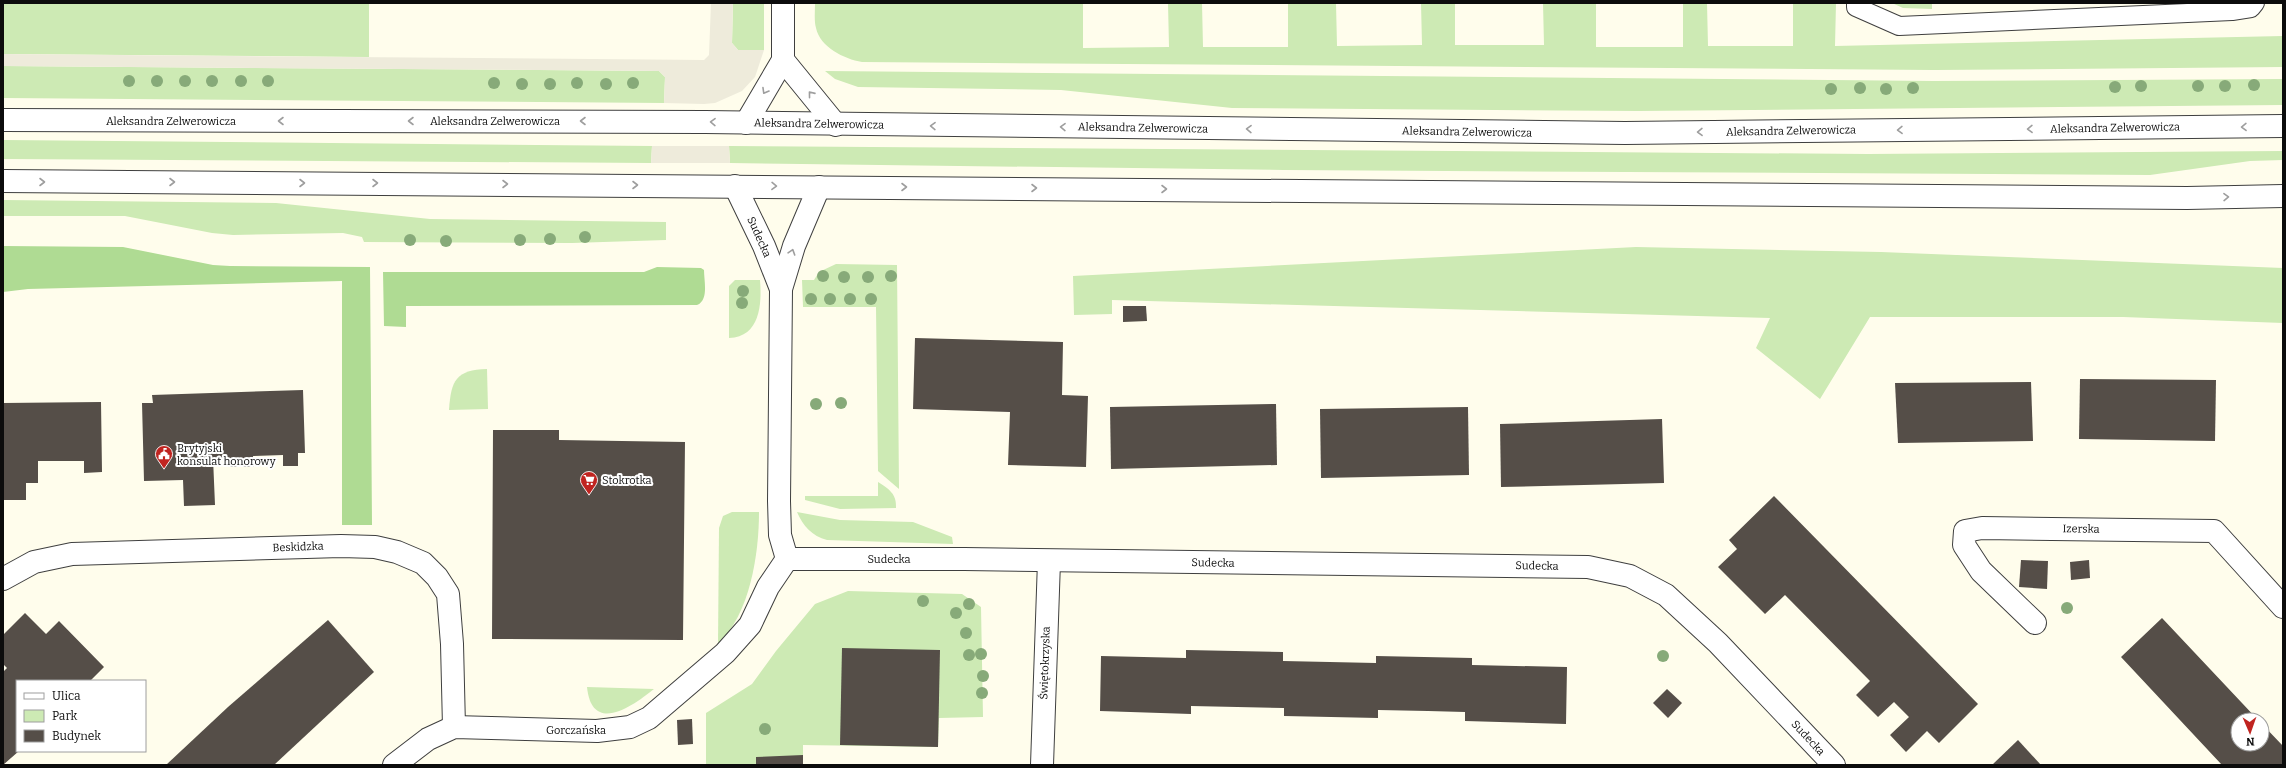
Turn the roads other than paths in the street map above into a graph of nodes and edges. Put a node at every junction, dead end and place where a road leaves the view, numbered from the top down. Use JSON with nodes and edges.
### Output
{"nodes":[{"id":1,"x":783,"y":3,"type":"edge"},
{"id":2,"x":1856,"y":3,"type":"edge"},
{"id":3,"x":2255,"y":3,"type":"edge"},
{"id":4,"x":783,"y":60,"type":"junction"},
{"id":5,"x":3,"y":120,"type":"edge"},
{"id":6,"x":746,"y":123,"type":"junction"},
{"id":7,"x":836,"y":125,"type":"junction"},
{"id":8,"x":2283,"y":126,"type":"edge"},
{"id":9,"x":3,"y":182,"type":"edge"},
{"id":10,"x":735,"y":186,"type":"junction"},
{"id":11,"x":819,"y":186,"type":"junction"},
{"id":12,"x":2283,"y":196,"type":"edge"},
{"id":13,"x":781,"y":289,"type":"junction"},
{"id":14,"x":786,"y":559,"type":"junction"},
{"id":15,"x":1049,"y":561,"type":"junction"},
{"id":16,"x":3,"y":579,"type":"edge"},
{"id":17,"x":2283,"y":607,"type":"edge"},
{"id":18,"x":2035,"y":623,"type":"dead end"},
{"id":19,"x":454,"y":727,"type":"junction"},
{"id":20,"x":394,"y":765,"type":"edge"},
{"id":21,"x":1042,"y":765,"type":"edge"},
{"id":22,"x":1834,"y":765,"type":"edge"}],
"edges":[{"from":1,"to":4,"type":"street"},
{"from":2,"to":3,"type":"lane"},
{"from":4,"to":6,"type":"street","one_way":true},
{"from":7,"to":4,"type":"street","one_way":true},
{"from":6,"to":5,"type":"street","name":"Aleksandra Zelwerowicza","one_way":true},
{"from":6,"to":7,"type":"street","name":"Aleksandra Zelwerowicza"},
{"from":8,"to":7,"type":"street","name":"Aleksandra Zelwerowicza","one_way":true},
{"from":9,"to":10,"type":"street","one_way":true},
{"from":10,"to":11,"type":"street","one_way":true},
{"from":10,"to":13,"type":"street","name":"Sudecka"},
{"from":11,"to":12,"type":"street","one_way":true},
{"from":13,"to":11,"type":"street","name":"Sudecka","one_way":true},
{"from":13,"to":14,"type":"street","name":"Sudecka"},
{"from":14,"to":15,"type":"street","name":"Sudecka"},
{"from":14,"to":19,"type":"street","name":"Gorczańska"},
{"from":15,"to":21,"type":"street","name":"Świętokrzyska"},
{"from":15,"to":22,"type":"street","name":"Sudecka"},
{"from":16,"to":19,"type":"street","name":"Beskidzka"},
{"from":17,"to":18,"type":"street","name":"Izerska"},
{"from":19,"to":20,"type":"street","name":"Gorczańska"}]}
